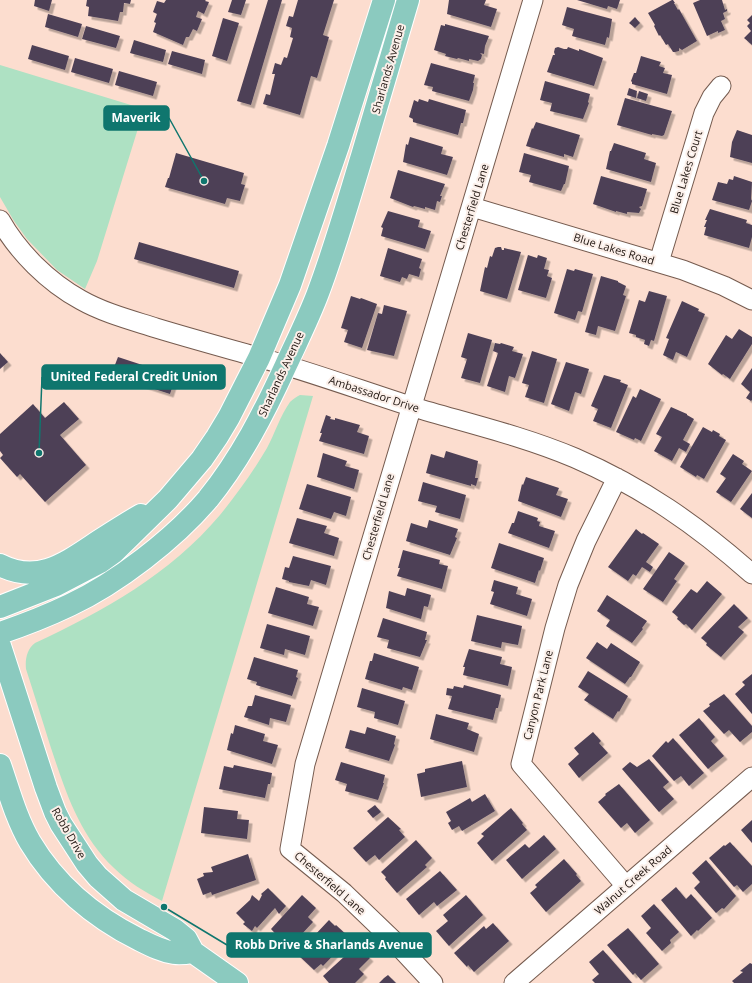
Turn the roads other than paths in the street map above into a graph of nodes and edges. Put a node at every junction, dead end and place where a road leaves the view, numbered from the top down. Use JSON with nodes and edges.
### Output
{"nodes":[{"id":1,"x":384,"y":0,"type":"edge"},
{"id":2,"x":408,"y":0,"type":"edge"},
{"id":3,"x":533,"y":0,"type":"edge"},
{"id":4,"x":721,"y":86,"type":"dead end"},
{"id":5,"x":472,"y":207,"type":"junction"},
{"id":6,"x":0,"y":220,"type":"edge"},
{"id":7,"x":659,"y":262,"type":"junction"},
{"id":8,"x":752,"y":300,"type":"edge"},
{"id":9,"x":259,"y":358,"type":"junction"},
{"id":10,"x":286,"y":365,"type":"junction"},
{"id":11,"x":411,"y":406,"type":"junction"},
{"id":12,"x":617,"y":478,"type":"junction"},
{"id":13,"x":168,"y":499,"type":"junction"},
{"id":14,"x":0,"y":564,"type":"edge"},
{"id":15,"x":752,"y":574,"type":"edge"},
{"id":16,"x":0,"y":607,"type":"edge"},
{"id":17,"x":0,"y":633,"type":"edge"},
{"id":18,"x":0,"y":646,"type":"edge"},
{"id":19,"x":0,"y":765,"type":"edge"},
{"id":20,"x":752,"y":777,"type":"edge"},
{"id":21,"x":626,"y":886,"type":"junction"},
{"id":22,"x":192,"y":952,"type":"junction"},
{"id":23,"x":237,"y":983,"type":"edge"},
{"id":24,"x":433,"y":983,"type":"edge"},
{"id":25,"x":514,"y":983,"type":"edge"}],
"edges":[{"from":1,"to":9,"type":"main road","name":"Sharlands Avenue"},
{"from":2,"to":10,"type":"main road","name":"Sharlands Avenue"},
{"from":3,"to":5,"type":"street","name":"Chesterfield Lane"},
{"from":4,"to":7,"type":"street","name":"Blue Lakes Court"},
{"from":5,"to":7,"type":"street","name":"Blue Lakes Road"},
{"from":5,"to":11,"type":"street","name":"Chesterfield Lane"},
{"from":6,"to":9,"type":"street","name":"Ambassador Drive"},
{"from":7,"to":8,"type":"street","name":"Blue Lakes Road"},
{"from":9,"to":10,"type":"street","name":"Ambassador Drive"},
{"from":9,"to":13,"type":"main road","name":"Sharlands Avenue"},
{"from":10,"to":11,"type":"street","name":"Ambassador Drive"},
{"from":10,"to":17,"type":"main road","name":"Sharlands Avenue"},
{"from":11,"to":12,"type":"street","name":"Ambassador Drive"},
{"from":11,"to":24,"type":"street","name":"Chesterfield Lane"},
{"from":12,"to":15,"type":"street","name":"Ambassador Drive"},
{"from":12,"to":21,"type":"street","name":"Canyon Park Lane"},
{"from":13,"to":14,"type":"main road"},
{"from":13,"to":16,"type":"main road","name":"Sharlands Avenue"},
{"from":18,"to":22,"type":"main road","name":"Robb Drive"},
{"from":19,"to":22,"type":"main road"},
{"from":20,"to":21,"type":"street","name":"Walnut Creek Road"},
{"from":21,"to":25,"type":"street","name":"Walnut Creek Road"},
{"from":22,"to":23,"type":"main road","name":"Robb Drive"}]}
